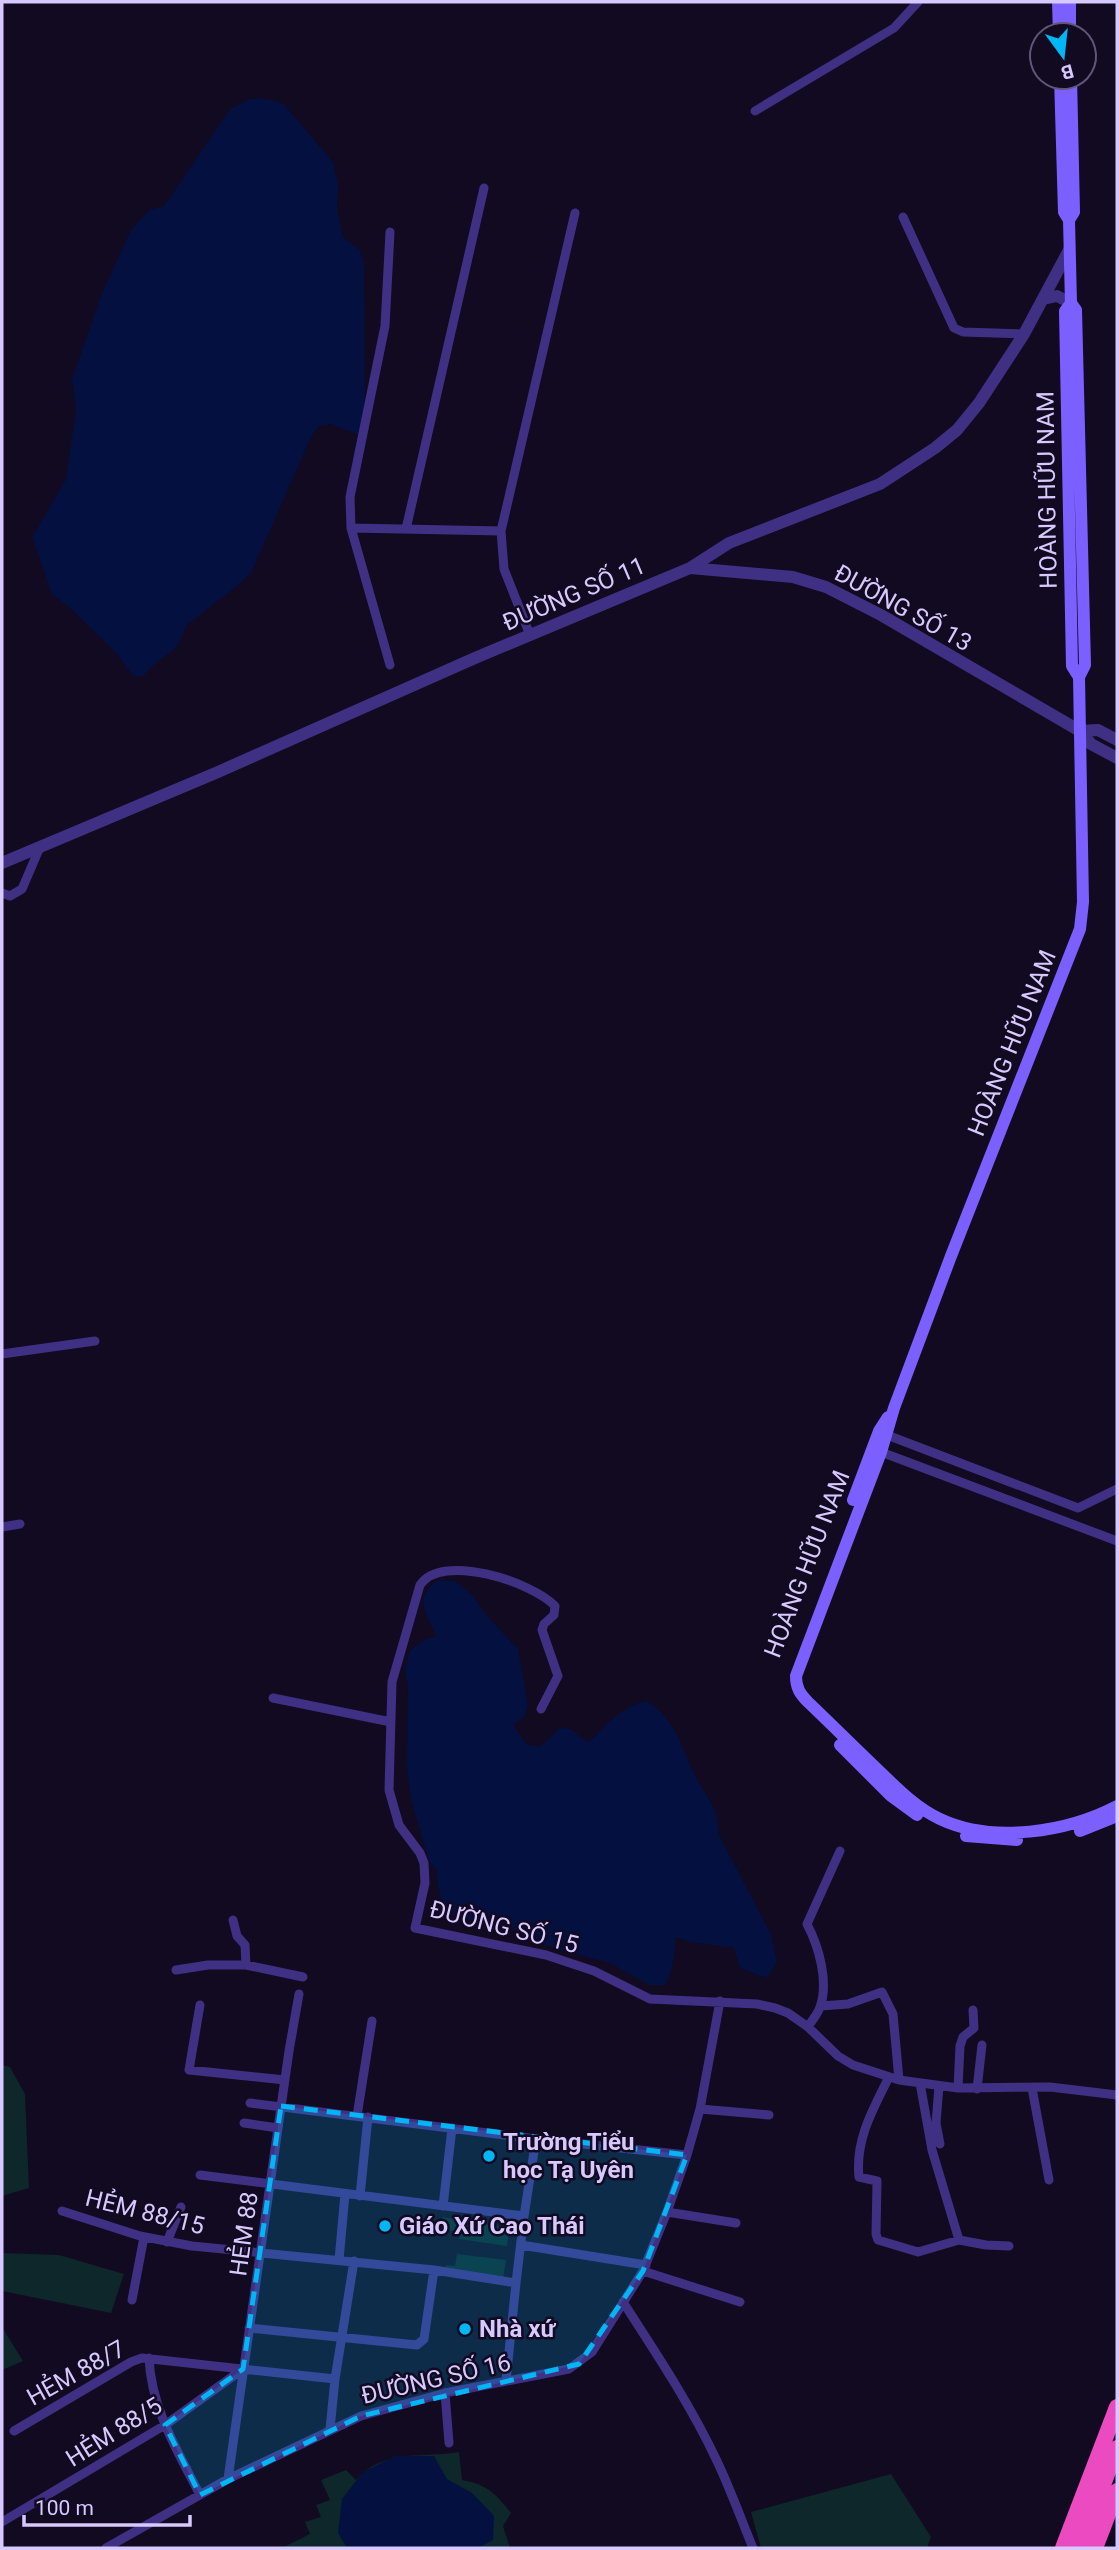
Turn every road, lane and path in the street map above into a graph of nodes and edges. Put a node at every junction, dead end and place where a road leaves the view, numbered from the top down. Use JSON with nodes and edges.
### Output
{"nodes":[{"id":1,"x":918,"y":2,"type":"edge"},
{"id":2,"x":1058,"y":2,"type":"edge"},
{"id":3,"x":1070,"y":2,"type":"edge"},
{"id":4,"x":1059,"y":21,"type":"edge"},
{"id":5,"x":1070,"y":21,"type":"edge"},
{"id":6,"x":1060,"y":91,"type":"edge"},
{"id":7,"x":1071,"y":91,"type":"edge"},
{"id":8,"x":755,"y":111,"type":"dead end"},
{"id":9,"x":484,"y":188,"type":"dead end"},
{"id":10,"x":575,"y":213,"type":"dead end"},
{"id":11,"x":902,"y":217,"type":"dead end"},
{"id":12,"x":1069,"y":220,"type":"junction"},
{"id":13,"x":390,"y":232,"type":"dead end"},
{"id":14,"x":1069,"y":250,"type":"junction"},
{"id":15,"x":1043,"y":299,"type":"junction"},
{"id":16,"x":1071,"y":303,"type":"junction"},
{"id":17,"x":1024,"y":334,"type":"junction"},
{"id":18,"x":351,"y":527,"type":"junction"},
{"id":19,"x":406,"y":529,"type":"junction"},
{"id":20,"x":501,"y":531,"type":"junction"},
{"id":21,"x":690,"y":568,"type":"junction"},
{"id":22,"x":530,"y":635,"type":"junction"},
{"id":23,"x":390,"y":665,"type":"dead end"},
{"id":24,"x":1080,"y":731,"type":"junction"},
{"id":25,"x":1117,"y":740,"type":"edge"},
{"id":26,"x":1117,"y":758,"type":"edge"},
{"id":27,"x":40,"y":847,"type":"junction"},
{"id":28,"x":2,"y":863,"type":"edge"},
{"id":29,"x":2,"y":894,"type":"edge"},
{"id":30,"x":95,"y":1341,"type":"dead end"},
{"id":31,"x":2,"y":1354,"type":"edge"},
{"id":32,"x":894,"y":1408,"type":"junction"},
{"id":33,"x":887,"y":1435,"type":"junction"},
{"id":34,"x":881,"y":1452,"type":"junction"},
{"id":35,"x":1117,"y":1489,"type":"edge"},
{"id":36,"x":20,"y":1524,"type":"dead end"},
{"id":37,"x":2,"y":1527,"type":"edge"},
{"id":38,"x":1117,"y":1541,"type":"edge"},
{"id":39,"x":273,"y":1698,"type":"dead end"},
{"id":40,"x":541,"y":1709,"type":"dead end"},
{"id":41,"x":391,"y":1722,"type":"junction"},
{"id":42,"x":1117,"y":1806,"type":"edge"},
{"id":43,"x":1117,"y":1816,"type":"edge"},
{"id":44,"x":840,"y":1851,"type":"dead end"},
{"id":45,"x":233,"y":1920,"type":"dead end"},
{"id":46,"x":246,"y":1965,"type":"junction"},
{"id":47,"x":176,"y":1970,"type":"dead end"},
{"id":48,"x":303,"y":1977,"type":"dead end"},
{"id":49,"x":299,"y":1994,"type":"dead end"},
{"id":50,"x":720,"y":2001,"type":"junction"},
{"id":51,"x":200,"y":2005,"type":"dead end"},
{"id":52,"x":821,"y":2006,"type":"junction"},
{"id":53,"x":973,"y":2010,"type":"dead end"},
{"id":54,"x":372,"y":2021,"type":"dead end"},
{"id":55,"x":808,"y":2026,"type":"junction"},
{"id":56,"x":982,"y":2045,"type":"dead end"},
{"id":57,"x":889,"y":2077,"type":"junction"},
{"id":58,"x":285,"y":2080,"type":"junction"},
{"id":59,"x":899,"y":2080,"type":"junction"},
{"id":60,"x":920,"y":2083,"type":"junction"},
{"id":61,"x":939,"y":2086,"type":"junction"},
{"id":62,"x":958,"y":2088,"type":"junction"},
{"id":63,"x":1032,"y":2088,"type":"junction"},
{"id":64,"x":977,"y":2089,"type":"junction"},
{"id":65,"x":1117,"y":2095,"type":"edge"},
{"id":66,"x":250,"y":2103,"type":"dead end"},
{"id":67,"x":281,"y":2106,"type":"junction"},
{"id":68,"x":700,"y":2109,"type":"junction"},
{"id":69,"x":769,"y":2115,"type":"dead end"},
{"id":70,"x":357,"y":2116,"type":"junction"},
{"id":71,"x":368,"y":2117,"type":"junction"},
{"id":72,"x":244,"y":2123,"type":"dead end"},
{"id":73,"x":278,"y":2128,"type":"junction"},
{"id":74,"x":452,"y":2128,"type":"junction"},
{"id":75,"x":536,"y":2139,"type":"junction"},
{"id":76,"x":940,"y":2144,"type":"dead end"},
{"id":77,"x":687,"y":2155,"type":"junction"},
{"id":78,"x":200,"y":2175,"type":"dead end"},
{"id":79,"x":1049,"y":2180,"type":"dead end"},
{"id":80,"x":271,"y":2186,"type":"junction"},
{"id":81,"x":345,"y":2194,"type":"junction"},
{"id":82,"x":360,"y":2196,"type":"junction"},
{"id":83,"x":443,"y":2206,"type":"junction"},
{"id":84,"x":181,"y":2207,"type":"dead end"},
{"id":85,"x":62,"y":2211,"type":"dead end"},
{"id":86,"x":667,"y":2212,"type":"junction"},
{"id":87,"x":524,"y":2216,"type":"junction"},
{"id":88,"x":736,"y":2223,"type":"dead end"},
{"id":89,"x":144,"y":2236,"type":"junction"},
{"id":90,"x":959,"y":2239,"type":"junction"},
{"id":91,"x":167,"y":2242,"type":"junction"},
{"id":92,"x":521,"y":2245,"type":"junction"},
{"id":93,"x":1009,"y":2246,"type":"dead end"},
{"id":94,"x":261,"y":2253,"type":"junction"},
{"id":95,"x":339,"y":2260,"type":"junction"},
{"id":96,"x":354,"y":2262,"type":"junction"},
{"id":97,"x":644,"y":2268,"type":"junction"},
{"id":98,"x":434,"y":2270,"type":"junction"},
{"id":99,"x":516,"y":2283,"type":"junction"},
{"id":100,"x":132,"y":2300,"type":"dead end"},
{"id":101,"x":623,"y":2302,"type":"junction"},
{"id":102,"x":740,"y":2302,"type":"dead end"},
{"id":103,"x":249,"y":2328,"type":"junction"},
{"id":104,"x":341,"y":2339,"type":"junction"},
{"id":105,"x":149,"y":2358,"type":"junction"},
{"id":106,"x":243,"y":2369,"type":"junction"},
{"id":107,"x":335,"y":2379,"type":"junction"},
{"id":108,"x":506,"y":2381,"type":"junction"},
{"id":109,"x":445,"y":2393,"type":"junction"},
{"id":110,"x":1117,"y":2407,"type":"edge"},
{"id":111,"x":165,"y":2425,"type":"junction"},
{"id":112,"x":330,"y":2429,"type":"junction"},
{"id":113,"x":14,"y":2431,"type":"dead end"},
{"id":114,"x":449,"y":2443,"type":"dead end"},
{"id":115,"x":1117,"y":2448,"type":"edge"},
{"id":116,"x":229,"y":2479,"type":"junction"},
{"id":117,"x":1117,"y":2491,"type":"edge"},
{"id":118,"x":200,"y":2495,"type":"junction"},
{"id":119,"x":1084,"y":2515,"type":"junction"},
{"id":120,"x":1117,"y":2516,"type":"edge"},
{"id":121,"x":2,"y":2522,"type":"edge"},
{"id":122,"x":106,"y":2548,"type":"edge"},
{"id":123,"x":753,"y":2548,"type":"edge"},
{"id":124,"x":1063,"y":2548,"type":"edge"},
{"id":125,"x":1079,"y":2548,"type":"edge"},
{"id":126,"x":1095,"y":2548,"type":"edge"},
{"id":127,"x":1105,"y":2548,"type":"edge"}],
"edges":[{"from":1,"to":8,"type":"street"},
{"from":2,"to":4,"type":"main road"},
{"from":3,"to":5,"type":"main road"},
{"from":6,"to":12,"type":"main road","name":"HOÀNG HỮU NAM"},
{"from":7,"to":12,"type":"main road","name":"HOÀNG HỮU NAM"},
{"from":9,"to":19,"type":"street"},
{"from":10,"to":20,"type":"street"},
{"from":11,"to":17,"type":"street"},
{"from":12,"to":14,"type":"main road","name":"HOÀNG HỮU NAM"},
{"from":13,"to":18,"type":"street"},
{"from":14,"to":15,"type":"street","name":"ĐƯỜNG SỐ 11"},
{"from":14,"to":16,"type":"main road","name":"HOÀNG HỮU NAM"},
{"from":15,"to":16,"type":"street"},
{"from":15,"to":17,"type":"street","name":"ĐƯỜNG SỐ 11"},
{"from":16,"to":24,"type":"main road","name":"HOÀNG HỮU NAM"},
{"from":17,"to":21,"type":"street","name":"ĐƯỜNG SỐ 11"},
{"from":18,"to":19,"type":"street"},
{"from":18,"to":23,"type":"street"},
{"from":19,"to":20,"type":"street"},
{"from":20,"to":22,"type":"street"},
{"from":21,"to":22,"type":"street","name":"ĐƯỜNG SỐ 11"},
{"from":21,"to":24,"type":"street","name":"ĐƯỜNG SỐ 13"},
{"from":22,"to":27,"type":"street","name":"ĐƯỜNG SỐ 11"},
{"from":24,"to":25,"type":"street","name":"ĐƯỜNG SỐ 13"},
{"from":24,"to":26,"type":"street","name":"ĐƯỜNG SỐ 13"},
{"from":24,"to":32,"type":"main road","name":"HOÀNG HỮU NAM"},
{"from":27,"to":28,"type":"street","name":"ĐƯỜNG SỐ 11"},
{"from":27,"to":29,"type":"street"},
{"from":30,"to":31,"type":"street"},
{"from":32,"to":33,"type":"main road","name":"HOÀNG HỮU NAM"},
{"from":32,"to":43,"type":"main road","name":"HOÀNG HỮU NAM"},
{"from":33,"to":34,"type":"main road","name":"HOÀNG HỮU NAM"},
{"from":33,"to":35,"type":"street"},
{"from":34,"to":38,"type":"street"},
{"from":34,"to":42,"type":"main road","name":"HOÀNG HỮU NAM"},
{"from":36,"to":37,"type":"street"},
{"from":39,"to":41,"type":"street"},
{"from":40,"to":41,"type":"street","name":"ĐƯỜNG SỐ 15"},
{"from":41,"to":50,"type":"street","name":"ĐƯỜNG SỐ 15"},
{"from":44,"to":52,"type":"street"},
{"from":45,"to":46,"type":"street"},
{"from":46,"to":47,"type":"street"},
{"from":46,"to":48,"type":"street"},
{"from":49,"to":58,"type":"street","name":"HẺM 88"},
{"from":50,"to":55,"type":"street","name":"ĐƯỜNG SỐ 15"},
{"from":50,"to":68,"type":"street","name":"ĐƯỜNG SỐ 16"},
{"from":51,"to":58,"type":"street"},
{"from":52,"to":55,"type":"street"},
{"from":52,"to":59,"type":"street"},
{"from":53,"to":62,"type":"street"},
{"from":54,"to":70,"type":"street"},
{"from":55,"to":57,"type":"street","name":"ĐƯỜNG SỐ 15"},
{"from":56,"to":64,"type":"street"},
{"from":57,"to":59,"type":"street","name":"ĐƯỜNG SỐ 15"},
{"from":57,"to":90,"type":"street"},
{"from":58,"to":67,"type":"street","name":"HẺM 88"},
{"from":59,"to":60,"type":"street","name":"ĐƯỜNG SỐ 15"},
{"from":60,"to":61,"type":"street","name":"ĐƯỜNG SỐ 15"},
{"from":60,"to":90,"type":"street"},
{"from":61,"to":62,"type":"street","name":"ĐƯỜNG SỐ 15"},
{"from":61,"to":76,"type":"street"},
{"from":62,"to":64,"type":"street","name":"ĐƯỜNG SỐ 15"},
{"from":63,"to":64,"type":"street","name":"ĐƯỜNG SỐ 15"},
{"from":63,"to":65,"type":"street","name":"ĐƯỜNG SỐ 15"},
{"from":63,"to":79,"type":"street"},
{"from":66,"to":67,"type":"street"},
{"from":67,"to":70,"type":"street"},
{"from":67,"to":73,"type":"street","name":"HẺM 88"},
{"from":68,"to":69,"type":"street"},
{"from":68,"to":77,"type":"street","name":"ĐƯỜNG SỐ 16"},
{"from":70,"to":71,"type":"street"},
{"from":71,"to":74,"type":"street"},
{"from":71,"to":82,"type":"street"},
{"from":72,"to":73,"type":"street"},
{"from":73,"to":80,"type":"street","name":"HẺM 88"},
{"from":74,"to":75,"type":"street"},
{"from":74,"to":83,"type":"street"},
{"from":75,"to":77,"type":"street"},
{"from":75,"to":87,"type":"street"},
{"from":77,"to":86,"type":"street","name":"ĐƯỜNG SỐ 16"},
{"from":78,"to":80,"type":"street"},
{"from":80,"to":81,"type":"street"},
{"from":80,"to":94,"type":"street","name":"HẺM 88"},
{"from":81,"to":82,"type":"street"},
{"from":81,"to":95,"type":"street"},
{"from":82,"to":83,"type":"street"},
{"from":83,"to":87,"type":"street"},
{"from":84,"to":91,"type":"street"},
{"from":85,"to":89,"type":"street","name":"HẺM 88/15"},
{"from":86,"to":88,"type":"street"},
{"from":86,"to":97,"type":"street","name":"ĐƯỜNG SỐ 16"},
{"from":87,"to":92,"type":"street"},
{"from":89,"to":91,"type":"street","name":"HẺM 88/15"},
{"from":89,"to":100,"type":"street"},
{"from":90,"to":93,"type":"street"},
{"from":91,"to":94,"type":"street","name":"HẺM 88/15"},
{"from":92,"to":97,"type":"street"},
{"from":92,"to":99,"type":"street"},
{"from":94,"to":95,"type":"street","name":"HẺM 88/15"},
{"from":94,"to":103,"type":"street","name":"HẺM 88"},
{"from":95,"to":96,"type":"street","name":"HẺM 88/15"},
{"from":96,"to":98,"type":"street","name":"HẺM 88/15"},
{"from":96,"to":104,"type":"street"},
{"from":97,"to":101,"type":"street","name":"ĐƯỜNG SỐ 16"},
{"from":97,"to":102,"type":"street"},
{"from":98,"to":99,"type":"street","name":"HẺM 88/15"},
{"from":98,"to":104,"type":"street"},
{"from":99,"to":108,"type":"street"},
{"from":101,"to":108,"type":"street","name":"ĐƯỜNG SỐ 16"},
{"from":101,"to":123,"type":"street"},
{"from":103,"to":104,"type":"street"},
{"from":103,"to":106,"type":"street","name":"HẺM 88"},
{"from":104,"to":107,"type":"street"},
{"from":105,"to":106,"type":"street","name":"HẺM 88/7"},
{"from":105,"to":111,"type":"street"},
{"from":105,"to":113,"type":"street","name":"HẺM 88/7"},
{"from":106,"to":107,"type":"street","name":"HẺM 88/7"},
{"from":106,"to":111,"type":"street","name":"HẺM 88/5"},
{"from":106,"to":116,"type":"street","name":"HẺM 88"},
{"from":107,"to":112,"type":"street"},
{"from":108,"to":109,"type":"street","name":"ĐƯỜNG SỐ 16"},
{"from":109,"to":112,"type":"street","name":"ĐƯỜNG SỐ 16"},
{"from":109,"to":114,"type":"street"},
{"from":110,"to":119,"type":"highway"},
{"from":111,"to":118,"type":"street"},
{"from":111,"to":121,"type":"street","name":"HẺM 88/5"},
{"from":112,"to":116,"type":"street","name":"ĐƯỜNG SỐ 16"},
{"from":115,"to":119,"type":"highway"},
{"from":116,"to":118,"type":"street","name":"ĐƯỜNG SỐ 16"},
{"from":117,"to":126,"type":"highway"},
{"from":118,"to":122,"type":"street","name":"ĐƯỜNG SỐ 16"},
{"from":119,"to":124,"type":"highway"},
{"from":119,"to":125,"type":"highway"},
{"from":120,"to":127,"type":"highway"}]}
